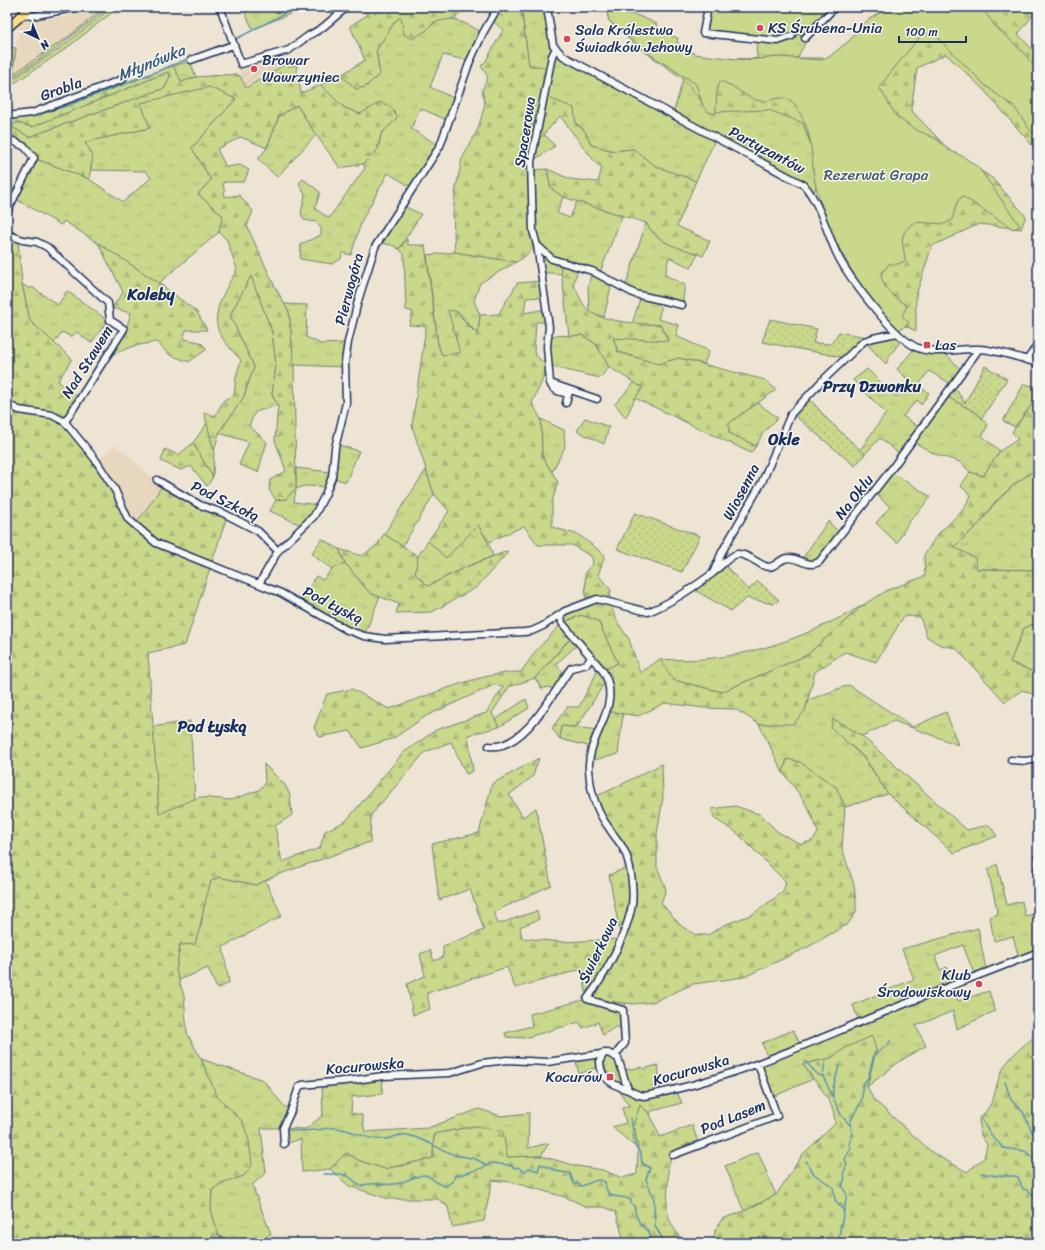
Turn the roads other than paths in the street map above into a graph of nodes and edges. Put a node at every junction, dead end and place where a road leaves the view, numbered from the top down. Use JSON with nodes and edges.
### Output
{"nodes":[{"id":1,"x":31,"y":7,"type":"edge"},
{"id":2,"x":40,"y":7,"type":"edge"},
{"id":3,"x":79,"y":7,"type":"edge"},
{"id":4,"x":220,"y":7,"type":"edge"},
{"id":5,"x":347,"y":7,"type":"edge"},
{"id":6,"x":498,"y":7,"type":"edge"},
{"id":7,"x":547,"y":7,"type":"edge"},
{"id":8,"x":708,"y":7,"type":"edge"},
{"id":9,"x":835,"y":7,"type":"edge"},
{"id":10,"x":24,"y":14,"type":"junction"},
{"id":11,"x":44,"y":14,"type":"junction"},
{"id":12,"x":7,"y":28,"type":"edge"},
{"id":13,"x":792,"y":36,"type":"dead end"},
{"id":14,"x":805,"y":38,"type":"dead end"},
{"id":15,"x":233,"y":45,"type":"junction"},
{"id":16,"x":556,"y":48,"type":"junction"},
{"id":17,"x":192,"y":60,"type":"dead end"},
{"id":18,"x":123,"y":79,"type":"dead end"},
{"id":19,"x":7,"y":116,"type":"edge"},
{"id":20,"x":7,"y":138,"type":"edge"},
{"id":21,"x":7,"y":212,"type":"edge"},
{"id":22,"x":7,"y":234,"type":"edge"},
{"id":23,"x":537,"y":245,"type":"junction"},
{"id":24,"x":682,"y":305,"type":"dead end"},
{"id":25,"x":897,"y":333,"type":"junction"},
{"id":26,"x":1038,"y":344,"type":"edge"},
{"id":27,"x":979,"y":349,"type":"junction"},
{"id":28,"x":1027,"y":360,"type":"junction"},
{"id":29,"x":1038,"y":363,"type":"edge"},
{"id":30,"x":569,"y":392,"type":"junction"},
{"id":31,"x":597,"y":399,"type":"dead end"},
{"id":32,"x":566,"y":403,"type":"dead end"},
{"id":33,"x":7,"y":404,"type":"edge"},
{"id":34,"x":65,"y":422,"type":"junction"},
{"id":35,"x":157,"y":480,"type":"dead end"},
{"id":36,"x":278,"y":551,"type":"junction"},
{"id":37,"x":713,"y":573,"type":"junction"},
{"id":38,"x":259,"y":584,"type":"junction"},
{"id":39,"x":562,"y":614,"type":"junction"},
{"id":40,"x":590,"y":659,"type":"junction"},
{"id":41,"x":489,"y":746,"type":"dead end"},
{"id":42,"x":1038,"y":759,"type":"edge"},
{"id":43,"x":1011,"y":760,"type":"dead end"},
{"id":44,"x":1038,"y":857,"type":"edge"},
{"id":45,"x":1038,"y":873,"type":"edge"},
{"id":46,"x":1037,"y":952,"type":"edge"},
{"id":47,"x":604,"y":1053,"type":"junction"},
{"id":48,"x":615,"y":1055,"type":"junction"},
{"id":49,"x":758,"y":1064,"type":"junction"},
{"id":50,"x":628,"y":1090,"type":"junction"},
{"id":51,"x":284,"y":1144,"type":"dead end"},
{"id":52,"x":674,"y":1155,"type":"dead end"}],
"edges":[{"from":1,"to":10,"type":"main road"},
{"from":2,"to":11,"type":"street"},
{"from":3,"to":11,"type":"street"},
{"from":4,"to":15,"type":"street"},
{"from":5,"to":15,"type":"street"},
{"from":6,"to":36,"type":"street","name":"Pierwogóra"},
{"from":7,"to":16,"type":"street"},
{"from":8,"to":13,"type":"street"},
{"from":9,"to":14,"type":"street"},
{"from":10,"to":11,"type":"street"},
{"from":10,"to":12,"type":"main road"},
{"from":15,"to":17,"type":"street"},
{"from":16,"to":23,"type":"street","name":"Spacerowa"},
{"from":16,"to":25,"type":"street","name":"Partyzantów"},
{"from":18,"to":19,"type":"street","name":"Grobla"},
{"from":20,"to":21,"type":"street"},
{"from":22,"to":34,"type":"street","name":"Nad Stawem"},
{"from":23,"to":24,"type":"street"},
{"from":23,"to":30,"type":"street","name":"Spacerowa"},
{"from":25,"to":27,"type":"street","name":"Partyzantów"},
{"from":25,"to":37,"type":"street","name":"Wiosenna"},
{"from":26,"to":28,"type":"street"},
{"from":27,"to":28,"type":"street","name":"Partyzantów"},
{"from":27,"to":37,"type":"street","name":"Na Oklu"},
{"from":28,"to":29,"type":"street","name":"Partyzantów"},
{"from":30,"to":31,"type":"street","name":"Spacerowa"},
{"from":30,"to":32,"type":"street"},
{"from":33,"to":34,"type":"street"},
{"from":34,"to":38,"type":"street","name":"Pod Łyską"},
{"from":35,"to":36,"type":"street","name":"Pod Szkołą"},
{"from":36,"to":38,"type":"street","name":"Pierwogóra"},
{"from":37,"to":39,"type":"street","name":"Pod Łyską"},
{"from":38,"to":39,"type":"street","name":"Pod Łyską"},
{"from":39,"to":40,"type":"street","name":"Świerkowa"},
{"from":40,"to":41,"type":"street"},
{"from":40,"to":48,"type":"street","name":"Świerkowa"},
{"from":42,"to":43,"type":"street"},
{"from":44,"to":45,"type":"street"},
{"from":46,"to":49,"type":"street","name":"Kocurowska"},
{"from":47,"to":48,"type":"street","name":"Kocurowska"},
{"from":47,"to":50,"type":"street","name":"Kocurowska"},
{"from":47,"to":51,"type":"street","name":"Kocurowska"},
{"from":48,"to":50,"type":"street"},
{"from":49,"to":50,"type":"street","name":"Kocurowska"},
{"from":49,"to":52,"type":"street","name":"Pod Lasem"}]}
